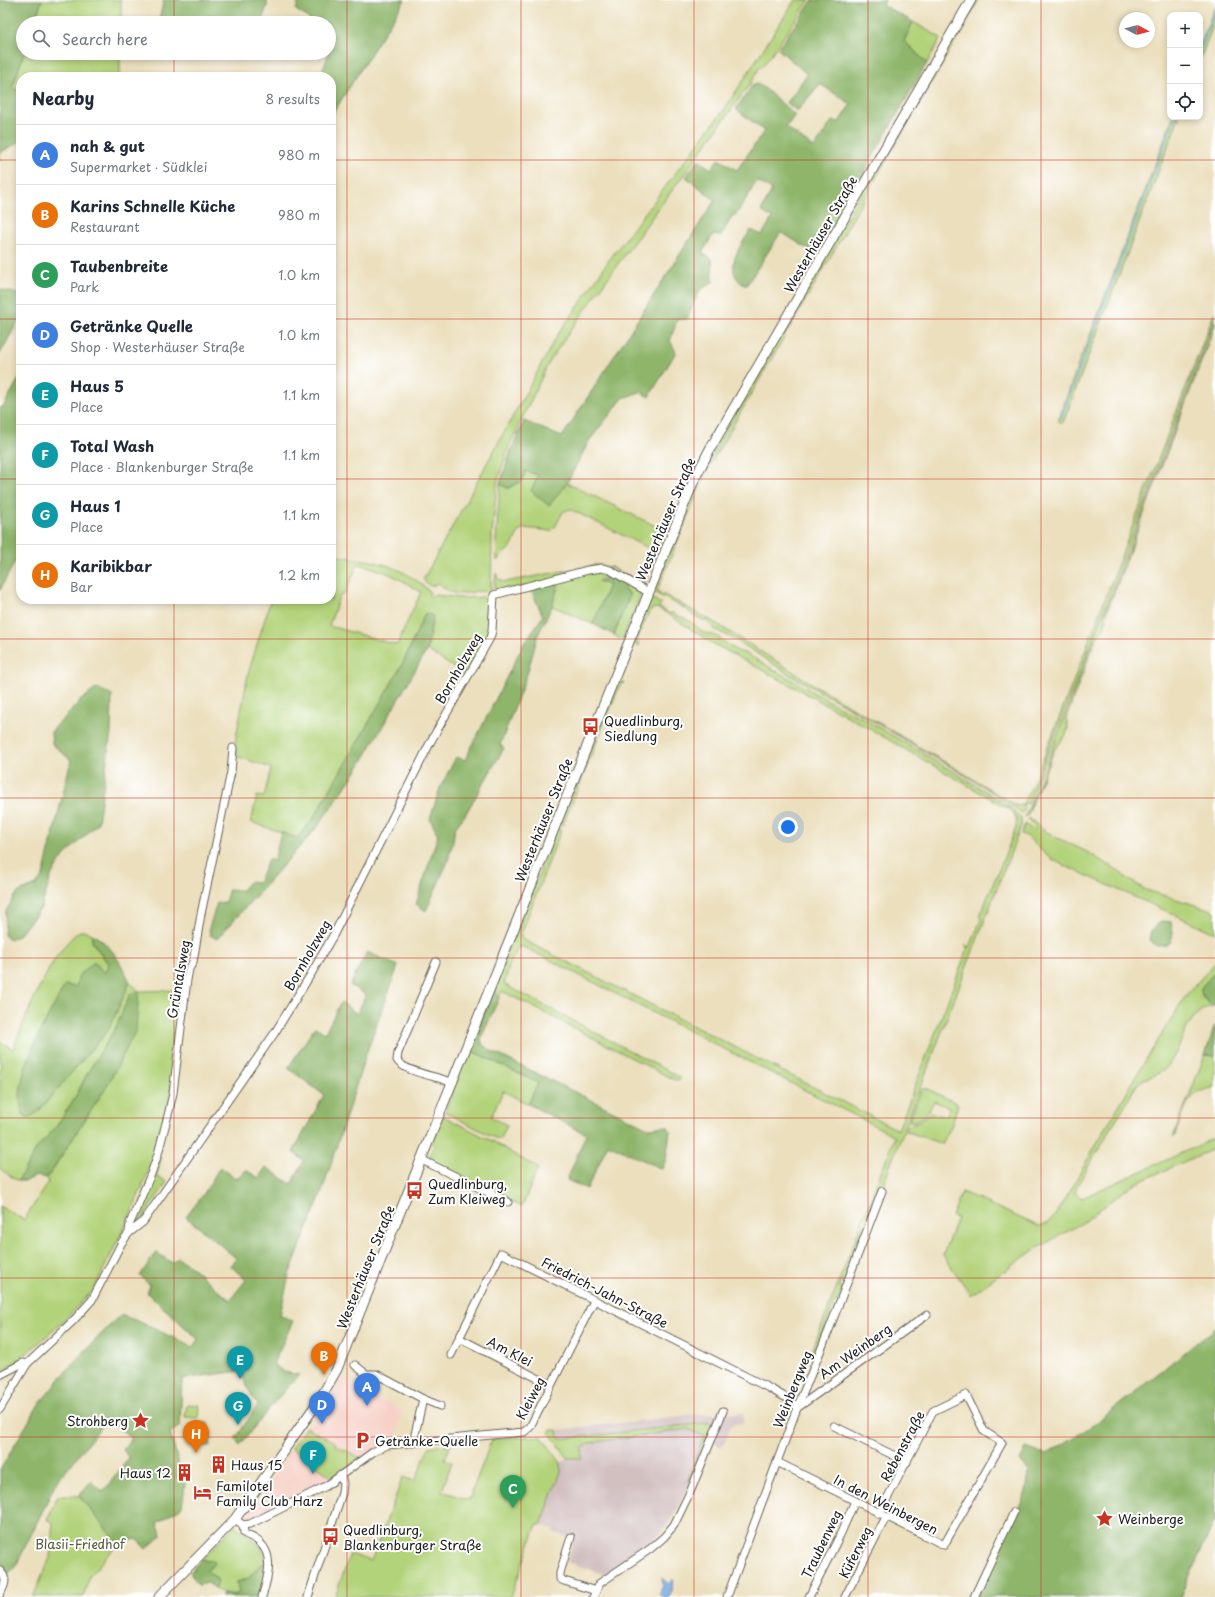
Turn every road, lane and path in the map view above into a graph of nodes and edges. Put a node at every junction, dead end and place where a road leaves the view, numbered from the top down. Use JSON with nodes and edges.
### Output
{"nodes":[{"id":1,"x":971,"y":0,"type":"edge"},
{"id":2,"x":648,"y":592,"type":"junction"},
{"id":3,"x":233,"y":748,"type":"dead end"},
{"id":4,"x":436,"y":962,"type":"dead end"},
{"id":5,"x":453,"y":1083,"type":"junction"},
{"id":6,"x":422,"y":1160,"type":"junction"},
{"id":7,"x":882,"y":1191,"type":"dead end"},
{"id":8,"x":508,"y":1202,"type":"dead end"},
{"id":9,"x":128,"y":1233,"type":"junction"},
{"id":10,"x":594,"y":1301,"type":"junction"},
{"id":11,"x":927,"y":1315,"type":"dead end"},
{"id":12,"x":459,"y":1338,"type":"junction"},
{"id":13,"x":451,"y":1355,"type":"dead end"},
{"id":14,"x":27,"y":1364,"type":"junction"},
{"id":15,"x":356,"y":1365,"type":"dead end"},
{"id":16,"x":0,"y":1375,"type":"edge"},
{"id":17,"x":551,"y":1385,"type":"junction"},
{"id":18,"x":422,"y":1399,"type":"junction"},
{"id":19,"x":440,"y":1406,"type":"dead end"},
{"id":20,"x":797,"y":1408,"type":"junction"},
{"id":21,"x":0,"y":1409,"type":"edge"},
{"id":22,"x":723,"y":1411,"type":"dead end"},
{"id":23,"x":834,"y":1426,"type":"dead end"},
{"id":24,"x":1002,"y":1442,"type":"joint"},
{"id":25,"x":413,"y":1443,"type":"junction"},
{"id":26,"x":777,"y":1462,"type":"junction"},
{"id":27,"x":906,"y":1462,"type":"junction"},
{"id":28,"x":342,"y":1475,"type":"junction"},
{"id":29,"x":855,"y":1501,"type":"junction"},
{"id":30,"x":1014,"y":1512,"type":"dead end"},
{"id":31,"x":882,"y":1516,"type":"junction"},
{"id":32,"x":235,"y":1518,"type":"junction"},
{"id":33,"x":243,"y":1525,"type":"junction"},
{"id":34,"x":571,"y":1537,"type":"dead end"},
{"id":35,"x":0,"y":1571,"type":"edge"},
{"id":36,"x":0,"y":1594,"type":"edge"},
{"id":37,"x":595,"y":1594,"type":"edge"},
{"id":38,"x":159,"y":1597,"type":"edge"},
{"id":39,"x":262,"y":1597,"type":"edge"},
{"id":40,"x":308,"y":1597,"type":"edge"},
{"id":41,"x":727,"y":1597,"type":"edge"},
{"id":42,"x":809,"y":1597,"type":"edge"},
{"id":43,"x":845,"y":1597,"type":"edge"},
{"id":44,"x":974,"y":1597,"type":"edge"}],
"edges":[{"from":1,"to":2,"type":"main road","name":"Westerhäuser Straße"},
{"from":2,"to":5,"type":"main road","name":"Westerhäuser Straße"},
{"from":2,"to":9,"type":"street","name":"Bornholzweg"},
{"from":3,"to":9,"type":"street","name":"Grüntalsweg"},
{"from":4,"to":5,"type":"street"},
{"from":5,"to":6,"type":"main road","name":"Westerhäuser Straße"},
{"from":6,"to":8,"type":"street"},
{"from":6,"to":32,"type":"main road","name":"Westerhäuser Straße"},
{"from":7,"to":20,"type":"street","name":"Weinbergweg"},
{"from":9,"to":14,"type":"street","name":"Bornholzweg"},
{"from":10,"to":12,"type":"street","name":"Friedrich-Jahn-Straße"},
{"from":10,"to":17,"type":"street","name":"Kleiweg"},
{"from":10,"to":20,"type":"street","name":"Friedrich-Jahn-Straße"},
{"from":11,"to":20,"type":"street","name":"Am Weinberg"},
{"from":12,"to":13,"type":"street","name":"Friedrich-Jahn-Straße"},
{"from":12,"to":17,"type":"street","name":"Am Klei"},
{"from":14,"to":16,"type":"street"},
{"from":14,"to":21,"type":"street"},
{"from":15,"to":18,"type":"street"},
{"from":17,"to":25,"type":"street","name":"Kleiweg"},
{"from":18,"to":19,"type":"street"},
{"from":18,"to":25,"type":"street"},
{"from":20,"to":26,"type":"street","name":"Weinbergweg"},
{"from":22,"to":37,"type":"street"},
{"from":23,"to":27,"type":"street"},
{"from":24,"to":27,"type":"street","name":"Rebenstraße"},
{"from":24,"to":31,"type":"street","name":"In den Weinbergen"},
{"from":25,"to":28,"type":"street","name":"Kleiweg"},
{"from":26,"to":29,"type":"street","name":"In den Weinbergen"},
{"from":26,"to":41,"type":"street","name":"Weinbergweg"},
{"from":27,"to":31,"type":"street","name":"Rebenstraße"},
{"from":28,"to":33,"type":"street","name":"Kleiweg"},
{"from":28,"to":40,"type":"street"},
{"from":29,"to":31,"type":"street","name":"In den Weinbergen"},
{"from":29,"to":42,"type":"street","name":"Traubenweg"},
{"from":30,"to":44,"type":"street"},
{"from":31,"to":43,"type":"street","name":"Küferweg"},
{"from":32,"to":33,"type":"street"},
{"from":32,"to":38,"type":"main road","name":"Westerhäuser Straße"},
{"from":33,"to":39,"type":"street"},
{"from":34,"to":37,"type":"street"},
{"from":35,"to":36,"type":"street"}]}
